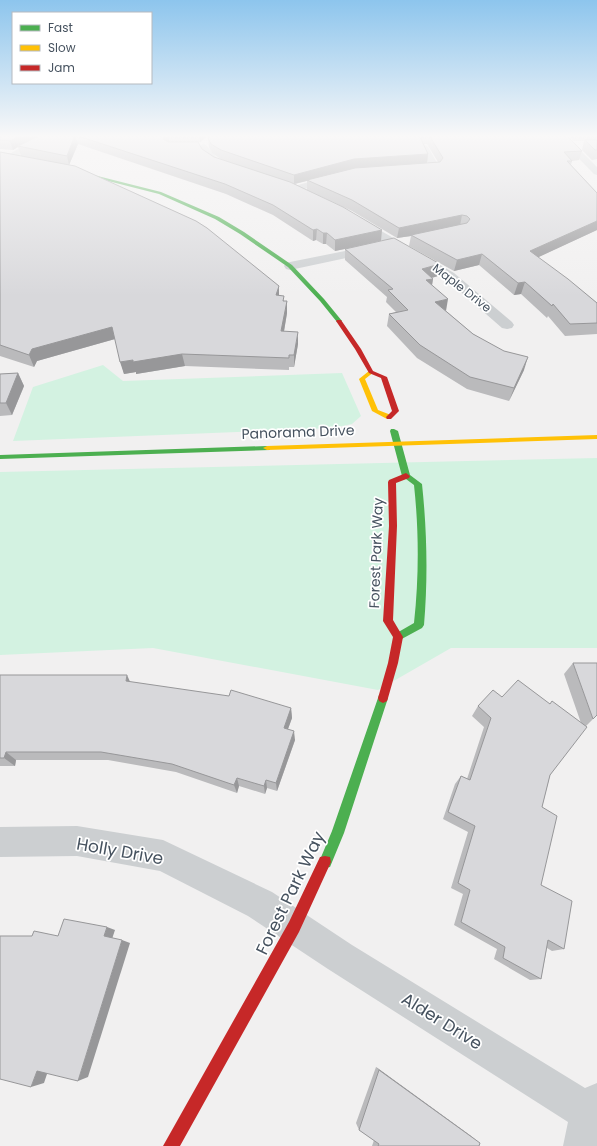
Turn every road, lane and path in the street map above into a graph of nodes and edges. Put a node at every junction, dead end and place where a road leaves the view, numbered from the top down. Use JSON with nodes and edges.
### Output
{"nodes":[{"id":1,"x":142,"y":188,"type":"edge"},
{"id":2,"x":291,"y":188,"type":"edge"},
{"id":3,"x":308,"y":196,"type":"edge"},
{"id":4,"x":347,"y":214,"type":"edge"},
{"id":5,"x":411,"y":241,"type":"edge"},
{"id":6,"x":396,"y":244,"type":"junction"},
{"id":7,"x":290,"y":266,"type":"junction"},
{"id":8,"x":508,"y":325,"type":"dead end"},
{"id":9,"x":371,"y":372,"type":"junction"},
{"id":10,"x":389,"y":416,"type":"junction"},
{"id":11,"x":597,"y":437,"type":"edge"},
{"id":12,"x":398,"y":443,"type":"junction"},
{"id":13,"x":0,"y":457,"type":"edge"},
{"id":14,"x":406,"y":476,"type":"junction"},
{"id":15,"x":398,"y":637,"type":"junction"},
{"id":16,"x":0,"y":842,"type":"edge"},
{"id":17,"x":294,"y":927,"type":"junction"},
{"id":18,"x":590,"y":1120,"type":"edge"},
{"id":19,"x":171,"y":1146,"type":"edge"}],
"edges":[{"from":1,"to":7,"type":"street"},
{"from":2,"to":3,"type":"street"},
{"from":4,"to":6,"type":"street","name":"Maple Drive"},
{"from":5,"to":6,"type":"street"},
{"from":6,"to":7,"type":"street"},
{"from":6,"to":8,"type":"street","name":"Maple Drive"},
{"from":7,"to":9,"type":"street"},
{"from":9,"to":10,"type":"street"},
{"from":9,"to":10,"type":"street"},
{"from":10,"to":12,"type":"street"},
{"from":11,"to":12,"type":"street","name":"Panorama Drive"},
{"from":12,"to":13,"type":"street","name":"Panorama Drive"},
{"from":12,"to":14,"type":"street"},
{"from":14,"to":15,"type":"street","name":"Forest Park Way"},
{"from":14,"to":15,"type":"street"},
{"from":15,"to":17,"type":"street","name":"Forest Park Way"},
{"from":16,"to":17,"type":"street","name":"Holly Drive"},
{"from":17,"to":18,"type":"street","name":"Alder Drive"},
{"from":17,"to":19,"type":"street","name":"Forest Park Way"}]}
